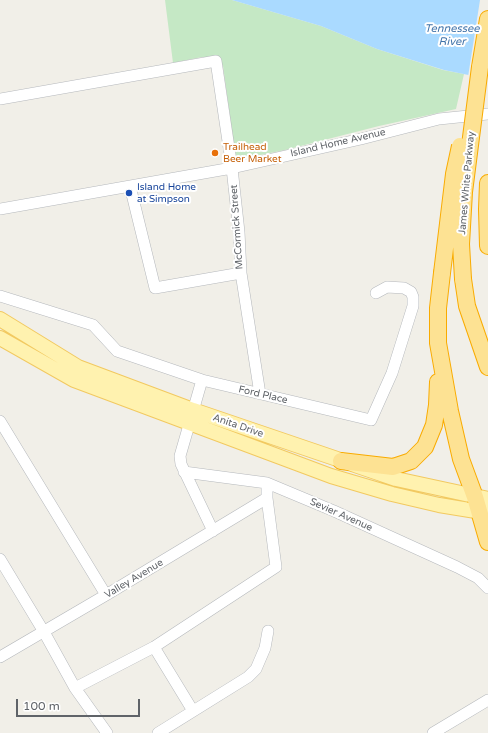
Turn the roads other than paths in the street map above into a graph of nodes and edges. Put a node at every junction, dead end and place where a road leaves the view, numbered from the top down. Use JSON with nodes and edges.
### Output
{"nodes":[{"id":1,"x":488,"y":19,"type":"edge"},
{"id":2,"x":480,"y":68,"type":"junction"},
{"id":3,"x":0,"y":99,"type":"edge"},
{"id":4,"x":488,"y":114,"type":"edge"},
{"id":5,"x":232,"y":168,"type":"junction"},
{"id":6,"x":488,"y":183,"type":"edge"},
{"id":7,"x":130,"y":186,"type":"junction"},
{"id":8,"x":488,"y":189,"type":"edge"},
{"id":9,"x":0,"y":210,"type":"edge"},
{"id":10,"x":488,"y":246,"type":"edge"},
{"id":11,"x":241,"y":274,"type":"junction"},
{"id":12,"x":376,"y":293,"type":"dead end"},
{"id":13,"x":0,"y":296,"type":"edge"},
{"id":14,"x":0,"y":319,"type":"edge"},
{"id":15,"x":0,"y":338,"type":"edge"},
{"id":16,"x":438,"y":342,"type":"junction"},
{"id":17,"x":488,"y":368,"type":"edge"},
{"id":18,"x":202,"y":380,"type":"junction"},
{"id":19,"x":260,"y":394,"type":"junction"},
{"id":20,"x":192,"y":417,"type":"junction"},
{"id":21,"x":0,"y":421,"type":"edge"},
{"id":22,"x":341,"y":461,"type":"junction"},
{"id":23,"x":184,"y":472,"type":"junction"},
{"id":24,"x":267,"y":483,"type":"junction"},
{"id":25,"x":267,"y":498,"type":"junction"},
{"id":26,"x":482,"y":505,"type":"edge"},
{"id":27,"x":213,"y":531,"type":"junction"},
{"id":28,"x":488,"y":542,"type":"edge"},
{"id":29,"x":0,"y":560,"type":"edge"},
{"id":30,"x":488,"y":588,"type":"edge"},
{"id":31,"x":106,"y":595,"type":"junction"},
{"id":32,"x":268,"y":631,"type":"dead end"},
{"id":33,"x":44,"y":632,"type":"junction"},
{"id":34,"x":154,"y":648,"type":"junction"},
{"id":35,"x":0,"y":657,"type":"edge"},
{"id":36,"x":75,"y":688,"type":"junction"},
{"id":37,"x":488,"y":700,"type":"edge"},
{"id":38,"x":193,"y":711,"type":"junction"},
{"id":39,"x":107,"y":733,"type":"edge"},
{"id":40,"x":158,"y":733,"type":"edge"},
{"id":41,"x":433,"y":733,"type":"edge"}],
"edges":[{"from":1,"to":2,"type":"highway","name":"James White Parkway"},
{"from":2,"to":16,"type":"highway","bridge":true},
{"from":2,"to":17,"type":"highway","name":"James White Parkway","bridge":true},
{"from":3,"to":5,"type":"street","name":"McCormick Street"},
{"from":4,"to":5,"type":"street","name":"Island Home Avenue"},
{"from":5,"to":7,"type":"street","name":"Island Home Avenue"},
{"from":5,"to":11,"type":"street","name":"McCormick Street"},
{"from":6,"to":8,"type":"highway","name":"James White Parkway"},
{"from":7,"to":9,"type":"street","name":"Island Home Avenue"},
{"from":7,"to":11,"type":"street"},
{"from":8,"to":10,"type":"highway","name":"James White Parkway"},
{"from":11,"to":19,"type":"street","name":"McCormick Street"},
{"from":12,"to":19,"type":"street","name":"Ford Place"},
{"from":13,"to":18,"type":"street","name":"Ford Place"},
{"from":14,"to":20,"type":"main road","name":"Anita Drive"},
{"from":15,"to":20,"type":"main road","name":"Anita Drive"},
{"from":16,"to":22,"type":"highway"},
{"from":16,"to":26,"type":"highway"},
{"from":18,"to":19,"type":"street","name":"Ford Place"},
{"from":18,"to":20,"type":"street"},
{"from":20,"to":22,"type":"main road","name":"Anita Drive"},
{"from":20,"to":23,"type":"street"},
{"from":20,"to":26,"type":"main road","name":"Anita Drive"},
{"from":21,"to":31,"type":"street"},
{"from":22,"to":26,"type":"main road","name":"Anita Drive"},
{"from":23,"to":24,"type":"street","name":"Sevier Avenue"},
{"from":23,"to":27,"type":"street"},
{"from":24,"to":25,"type":"street"},
{"from":24,"to":30,"type":"street","name":"Sevier Avenue"},
{"from":25,"to":27,"type":"street","name":"Valley Avenue"},
{"from":25,"to":34,"type":"street"},
{"from":26,"to":28,"type":"highway"},
{"from":27,"to":31,"type":"street","name":"Valley Avenue"},
{"from":29,"to":33,"type":"street"},
{"from":31,"to":33,"type":"street","name":"Valley Avenue"},
{"from":32,"to":38,"type":"street"},
{"from":33,"to":35,"type":"street","name":"Valley Avenue"},
{"from":33,"to":36,"type":"street"},
{"from":34,"to":36,"type":"street"},
{"from":34,"to":38,"type":"street"},
{"from":36,"to":39,"type":"street"},
{"from":37,"to":41,"type":"street"},
{"from":38,"to":40,"type":"street"}]}
